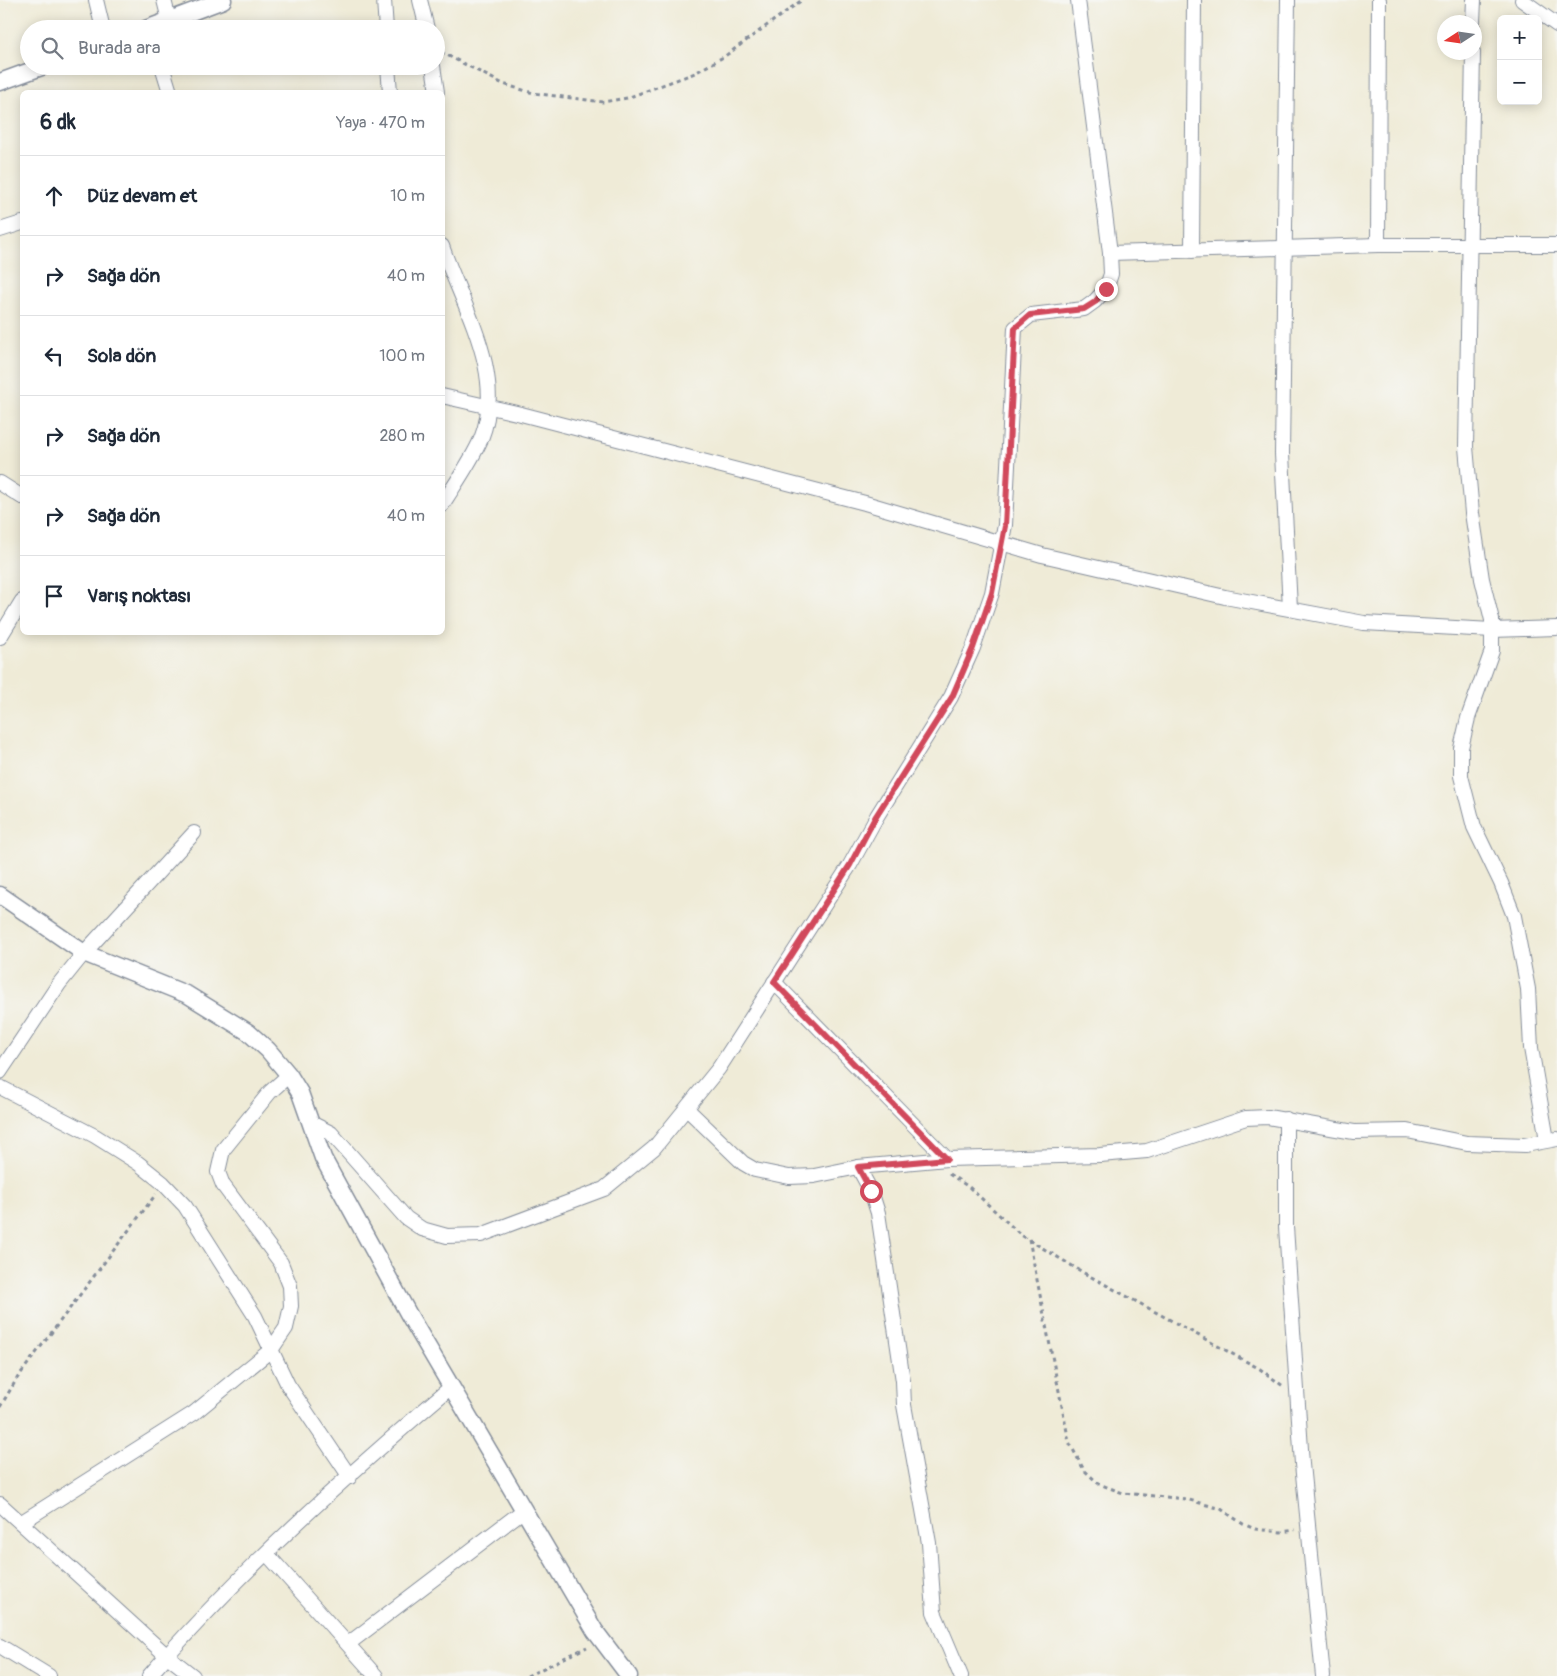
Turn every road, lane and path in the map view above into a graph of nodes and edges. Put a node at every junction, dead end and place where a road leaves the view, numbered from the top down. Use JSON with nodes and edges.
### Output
{"nodes":[{"id":1,"x":96,"y":0,"type":"edge"},
{"id":2,"x":164,"y":0,"type":"edge"},
{"id":3,"x":223,"y":0,"type":"edge"},
{"id":4,"x":384,"y":0,"type":"edge"},
{"id":5,"x":420,"y":0,"type":"edge"},
{"id":6,"x":802,"y":0,"type":"edge"},
{"id":7,"x":1078,"y":0,"type":"edge"},
{"id":8,"x":1194,"y":0,"type":"edge"},
{"id":9,"x":1288,"y":0,"type":"edge"},
{"id":10,"x":1379,"y":0,"type":"edge"},
{"id":11,"x":1474,"y":0,"type":"edge"},
{"id":12,"x":1522,"y":0,"type":"edge"},
{"id":13,"x":1473,"y":15,"type":"edge"},
{"id":14,"x":100,"y":20,"type":"edge"},
{"id":15,"x":168,"y":20,"type":"joint"},
{"id":16,"x":385,"y":20,"type":"edge"},
{"id":17,"x":425,"y":20,"type":"edge"},
{"id":18,"x":1557,"y":25,"type":"edge"},
{"id":19,"x":445,"y":54,"type":"edge"},
{"id":20,"x":1473,"y":60,"type":"edge"},
{"id":21,"x":20,"y":75,"type":"edge"},
{"id":22,"x":165,"y":75,"type":"edge"},
{"id":23,"x":389,"y":75,"type":"edge"},
{"id":24,"x":434,"y":75,"type":"edge"},
{"id":25,"x":0,"y":82,"type":"edge"},
{"id":26,"x":169,"y":90,"type":"edge"},
{"id":27,"x":390,"y":90,"type":"edge"},
{"id":28,"x":437,"y":90,"type":"edge"},
{"id":29,"x":20,"y":224,"type":"edge"},
{"id":30,"x":0,"y":230,"type":"edge"},
{"id":31,"x":1470,"y":244,"type":"junction"},
{"id":32,"x":1557,"y":244,"type":"edge"},
{"id":33,"x":1378,"y":245,"type":"junction"},
{"id":34,"x":1286,"y":248,"type":"junction"},
{"id":35,"x":1192,"y":251,"type":"junction"},
{"id":36,"x":1110,"y":253,"type":"junction"},
{"id":37,"x":445,"y":254,"type":"edge"},
{"id":38,"x":445,"y":397,"type":"edge"},
{"id":39,"x":489,"y":406,"type":"junction"},
{"id":40,"x":0,"y":483,"type":"edge"},
{"id":41,"x":20,"y":496,"type":"edge"},
{"id":42,"x":445,"y":500,"type":"edge"},
{"id":43,"x":1002,"y":542,"type":"junction"},
{"id":44,"x":20,"y":603,"type":"edge"},
{"id":45,"x":1290,"y":608,"type":"junction"},
{"id":46,"x":1557,"y":628,"type":"edge"},
{"id":47,"x":1492,"y":630,"type":"junction"},
{"id":48,"x":0,"y":636,"type":"edge"},
{"id":49,"x":194,"y":833,"type":"dead end"},
{"id":50,"x":0,"y":895,"type":"edge"},
{"id":51,"x":84,"y":953,"type":"junction"},
{"id":52,"x":774,"y":982,"type":"junction"},
{"id":53,"x":0,"y":1072,"type":"edge"},
{"id":54,"x":289,"y":1075,"type":"junction"},
{"id":55,"x":0,"y":1087,"type":"edge"},
{"id":56,"x":687,"y":1109,"type":"junction"},
{"id":57,"x":1286,"y":1119,"type":"junction"},
{"id":58,"x":311,"y":1123,"type":"junction"},
{"id":59,"x":1552,"y":1140,"type":"edge"},
{"id":60,"x":947,"y":1159,"type":"junction"},
{"id":61,"x":929,"y":1161,"type":"junction"},
{"id":62,"x":858,"y":1167,"type":"junction"},
{"id":63,"x":164,"y":1183,"type":"junction"},
{"id":64,"x":1029,"y":1239,"type":"junction"},
{"id":65,"x":271,"y":1350,"type":"junction"},
{"id":66,"x":451,"y":1387,"type":"junction"},
{"id":67,"x":1298,"y":1396,"type":"junction"},
{"id":68,"x":0,"y":1407,"type":"edge"},
{"id":69,"x":350,"y":1476,"type":"junction"},
{"id":70,"x":0,"y":1504,"type":"edge"},
{"id":71,"x":524,"y":1510,"type":"junction"},
{"id":72,"x":22,"y":1522,"type":"junction"},
{"id":73,"x":1309,"y":1529,"type":"junction"},
{"id":74,"x":267,"y":1554,"type":"junction"},
{"id":75,"x":603,"y":1640,"type":"junction"},
{"id":76,"x":348,"y":1644,"type":"junction"},
{"id":77,"x":0,"y":1646,"type":"edge"},
{"id":78,"x":166,"y":1656,"type":"junction"},
{"id":79,"x":49,"y":1676,"type":"edge"},
{"id":80,"x":149,"y":1676,"type":"edge"},
{"id":81,"x":193,"y":1676,"type":"edge"},
{"id":82,"x":376,"y":1676,"type":"edge"},
{"id":83,"x":527,"y":1676,"type":"edge"},
{"id":84,"x":629,"y":1676,"type":"edge"},
{"id":85,"x":961,"y":1676,"type":"edge"},
{"id":86,"x":1323,"y":1676,"type":"edge"}],
"edges":[{"from":1,"to":14,"type":"street"},
{"from":2,"to":15,"type":"street"},
{"from":3,"to":15,"type":"street"},
{"from":4,"to":16,"type":"street"},
{"from":5,"to":17,"type":"street"},
{"from":6,"to":19,"type":"path"},
{"from":7,"to":36,"type":"street"},
{"from":8,"to":35,"type":"street"},
{"from":9,"to":34,"type":"street"},
{"from":10,"to":33,"type":"street"},
{"from":11,"to":13,"type":"street"},
{"from":12,"to":18,"type":"street"},
{"from":20,"to":31,"type":"street"},
{"from":21,"to":25,"type":"street"},
{"from":22,"to":26,"type":"street"},
{"from":23,"to":27,"type":"street"},
{"from":24,"to":28,"type":"street"},
{"from":29,"to":30,"type":"street"},
{"from":31,"to":32,"type":"street"},
{"from":31,"to":33,"type":"street"},
{"from":31,"to":47,"type":"street"},
{"from":33,"to":34,"type":"street"},
{"from":34,"to":35,"type":"street"},
{"from":34,"to":45,"type":"street"},
{"from":35,"to":36,"type":"street"},
{"from":36,"to":43,"type":"street"},
{"from":37,"to":39,"type":"street"},
{"from":38,"to":39,"type":"street"},
{"from":39,"to":42,"type":"street"},
{"from":39,"to":43,"type":"street"},
{"from":40,"to":41,"type":"street"},
{"from":43,"to":45,"type":"street"},
{"from":43,"to":52,"type":"street"},
{"from":44,"to":48,"type":"street"},
{"from":45,"to":47,"type":"street"},
{"from":46,"to":47,"type":"street"},
{"from":47,"to":59,"type":"street"},
{"from":49,"to":51,"type":"street"},
{"from":50,"to":51,"type":"street"},
{"from":51,"to":53,"type":"street"},
{"from":51,"to":54,"type":"street"},
{"from":52,"to":56,"type":"street"},
{"from":52,"to":60,"type":"street"},
{"from":54,"to":58,"type":"street"},
{"from":54,"to":65,"type":"street"},
{"from":55,"to":63,"type":"street"},
{"from":56,"to":58,"type":"street"},
{"from":56,"to":62,"type":"street"},
{"from":57,"to":59,"type":"street"},
{"from":57,"to":60,"type":"street"},
{"from":57,"to":67,"type":"street"},
{"from":58,"to":66,"type":"street"},
{"from":60,"to":61,"type":"street"},
{"from":61,"to":62,"type":"street"},
{"from":61,"to":64,"type":"path"},
{"from":62,"to":85,"type":"street"},
{"from":63,"to":65,"type":"street"},
{"from":63,"to":68,"type":"path"},
{"from":64,"to":67,"type":"path"},
{"from":64,"to":73,"type":"path"},
{"from":65,"to":69,"type":"street"},
{"from":65,"to":72,"type":"street"},
{"from":66,"to":69,"type":"street"},
{"from":66,"to":71,"type":"street"},
{"from":67,"to":73,"type":"street"},
{"from":69,"to":74,"type":"street"},
{"from":70,"to":72,"type":"street"},
{"from":71,"to":75,"type":"street"},
{"from":71,"to":76,"type":"street"},
{"from":72,"to":78,"type":"street"},
{"from":73,"to":86,"type":"street"},
{"from":74,"to":76,"type":"street"},
{"from":74,"to":78,"type":"street"},
{"from":75,"to":83,"type":"path"},
{"from":75,"to":84,"type":"street"},
{"from":76,"to":82,"type":"street"},
{"from":77,"to":79,"type":"street"},
{"from":78,"to":80,"type":"street"},
{"from":78,"to":81,"type":"street"}]}
